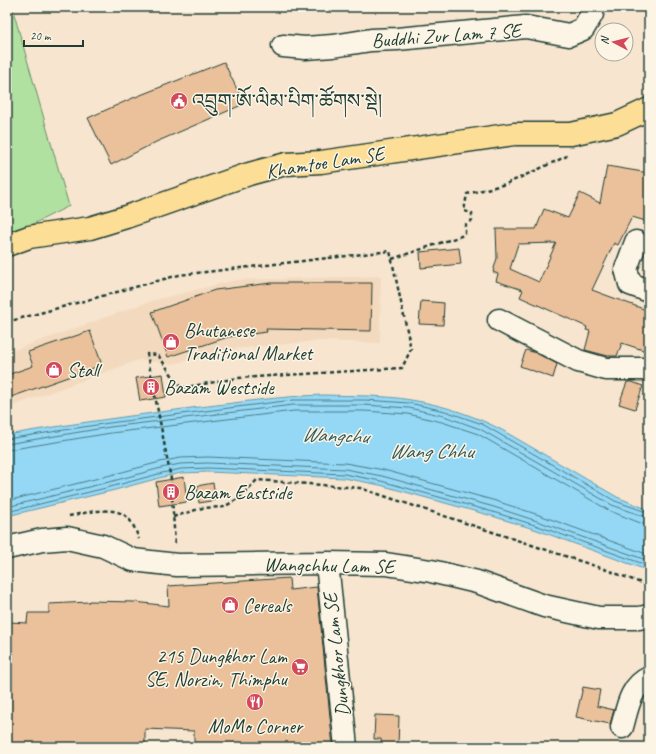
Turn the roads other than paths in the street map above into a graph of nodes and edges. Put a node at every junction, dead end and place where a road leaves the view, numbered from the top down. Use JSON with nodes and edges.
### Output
{"nodes":[{"id":1,"x":593,"y":7,"type":"edge"},
{"id":2,"x":283,"y":46,"type":"dead end"},
{"id":3,"x":649,"y":109,"type":"edge"},
{"id":4,"x":636,"y":242,"type":"dead end"},
{"id":5,"x":7,"y":245,"type":"edge"},
{"id":6,"x":649,"y":291,"type":"edge"},
{"id":7,"x":499,"y":320,"type":"dead end"},
{"id":8,"x":649,"y":369,"type":"edge"},
{"id":9,"x":7,"y":548,"type":"edge"},
{"id":10,"x":327,"y":563,"type":"junction"},
{"id":11,"x":649,"y":616,"type":"edge"},
{"id":12,"x":649,"y":678,"type":"edge"},
{"id":13,"x":622,"y":727,"type":"dead end"},
{"id":14,"x":346,"y":747,"type":"edge"}],
"edges":[{"from":1,"to":2,"type":"street","name":"Buddhi Zur Lam 7 SE"},
{"from":3,"to":5,"type":"main road","name":"Khamtoe Lam SE"},
{"from":4,"to":6,"type":"street"},
{"from":7,"to":8,"type":"street"},
{"from":9,"to":10,"type":"street","name":"Wangchhu Lam SE"},
{"from":10,"to":11,"type":"street","name":"Wangchhu Lam SE"},
{"from":10,"to":14,"type":"street","name":"Dungkhor Lam SE"},
{"from":12,"to":13,"type":"street"}]}
